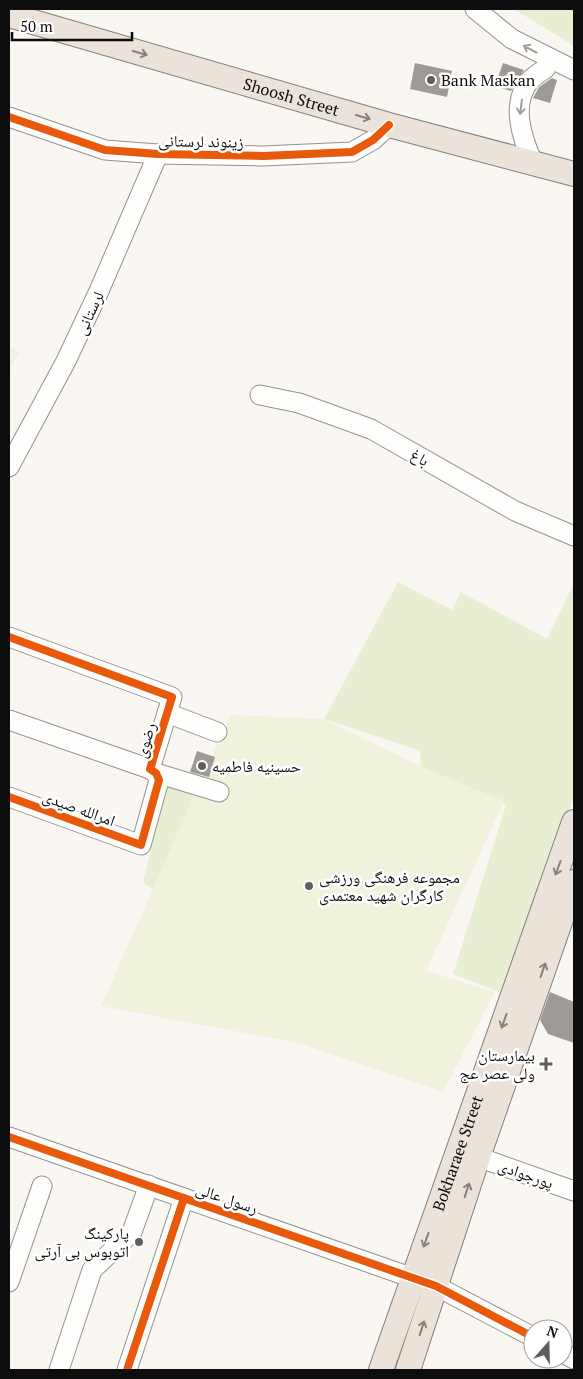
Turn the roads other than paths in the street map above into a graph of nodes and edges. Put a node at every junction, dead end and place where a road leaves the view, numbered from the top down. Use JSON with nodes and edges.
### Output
{"nodes":[{"id":1,"x":475,"y":9,"type":"edge"},
{"id":2,"x":13,"y":14,"type":"edge"},
{"id":3,"x":546,"y":68,"type":"dead end"},
{"id":4,"x":574,"y":70,"type":"edge"},
{"id":5,"x":9,"y":117,"type":"edge"},
{"id":6,"x":390,"y":125,"type":"junction"},
{"id":7,"x":158,"y":154,"type":"junction"},
{"id":8,"x":534,"y":163,"type":"junction"},
{"id":9,"x":574,"y":174,"type":"edge"},
{"id":10,"x":260,"y":395,"type":"dead end"},
{"id":11,"x":9,"y":467,"type":"edge"},
{"id":12,"x":574,"y":536,"type":"edge"},
{"id":13,"x":9,"y":637,"type":"edge"},
{"id":14,"x":170,"y":705,"type":"junction"},
{"id":15,"x":9,"y":720,"type":"edge"},
{"id":16,"x":217,"y":732,"type":"dead end"},
{"id":17,"x":153,"y":771,"type":"junction"},
{"id":18,"x":219,"y":792,"type":"dead end"},
{"id":19,"x":9,"y":797,"type":"edge"},
{"id":20,"x":574,"y":822,"type":"edge"},
{"id":21,"x":141,"y":845,"type":"joint"},
{"id":22,"x":574,"y":882,"type":"edge"},
{"id":23,"x":486,"y":1102,"type":"junction"},
{"id":24,"x":9,"y":1137,"type":"edge"},
{"id":25,"x":478,"y":1158,"type":"junction"},
{"id":26,"x":149,"y":1185,"type":"junction"},
{"id":27,"x":42,"y":1186,"type":"dead end"},
{"id":28,"x":574,"y":1191,"type":"edge"},
{"id":29,"x":184,"y":1198,"type":"junction"},
{"id":30,"x":413,"y":1278,"type":"junction"},
{"id":31,"x":9,"y":1282,"type":"edge"},
{"id":32,"x":436,"y":1286,"type":"junction"},
{"id":33,"x":523,"y":1332,"type":"edge"},
{"id":34,"x":59,"y":1370,"type":"edge"},
{"id":35,"x":127,"y":1370,"type":"edge"},
{"id":36,"x":381,"y":1370,"type":"edge"},
{"id":37,"x":408,"y":1370,"type":"edge"}],
"edges":[{"from":4,"to":1,"type":"street","one_way":true},
{"from":2,"to":6,"type":"main road","name":"Shoosh Street","one_way":true},
{"from":3,"to":8,"type":"street","one_way":true},
{"from":5,"to":7,"type":"street","name":"زینوند لرستانی"},
{"from":6,"to":7,"type":"street","name":"زینوند لرستانی"},
{"from":6,"to":8,"type":"main road","name":"Shoosh Street"},
{"from":7,"to":11,"type":"street","name":"لرستانی"},
{"from":8,"to":9,"type":"main road","name":"Shoosh Street"},
{"from":10,"to":12,"type":"street","name":"باغ"},
{"from":13,"to":14,"type":"street"},
{"from":14,"to":16,"type":"street","name":"رضوی"},
{"from":14,"to":17,"type":"street","name":"رضوی"},
{"from":15,"to":17,"type":"street"},
{"from":17,"to":18,"type":"street"},
{"from":17,"to":21,"type":"street","name":"رضوی"},
{"from":19,"to":21,"type":"street","name":"امرالله صیدی"},
{"from":20,"to":23,"type":"main road","name":"Bokharaee Street","one_way":true},
{"from":23,"to":22,"type":"main road","name":"Bokharaee Street","one_way":true},
{"from":23,"to":25,"type":"main road","name":"Bokharaee Street"},
{"from":23,"to":30,"type":"main road","name":"Bokharaee Street","one_way":true},
{"from":24,"to":26,"type":"street","name":"رسول عالی"},
{"from":25,"to":28,"type":"street","name":"پورجوادی"},
{"from":32,"to":25,"type":"main road","name":"Bokharaee Street","one_way":true},
{"from":26,"to":29,"type":"street","name":"رسول عالی"},
{"from":26,"to":34,"type":"street"},
{"from":27,"to":31,"type":"street"},
{"from":29,"to":30,"type":"street","name":"رسول عالی"},
{"from":29,"to":35,"type":"street"},
{"from":30,"to":32,"type":"street","name":"رسول عالی"},
{"from":30,"to":36,"type":"main road","name":"Bokharaee Street"},
{"from":32,"to":33,"type":"street","name":"رسول عالی"},
{"from":37,"to":32,"type":"main road","name":"Bokharaee Street","one_way":true}]}
